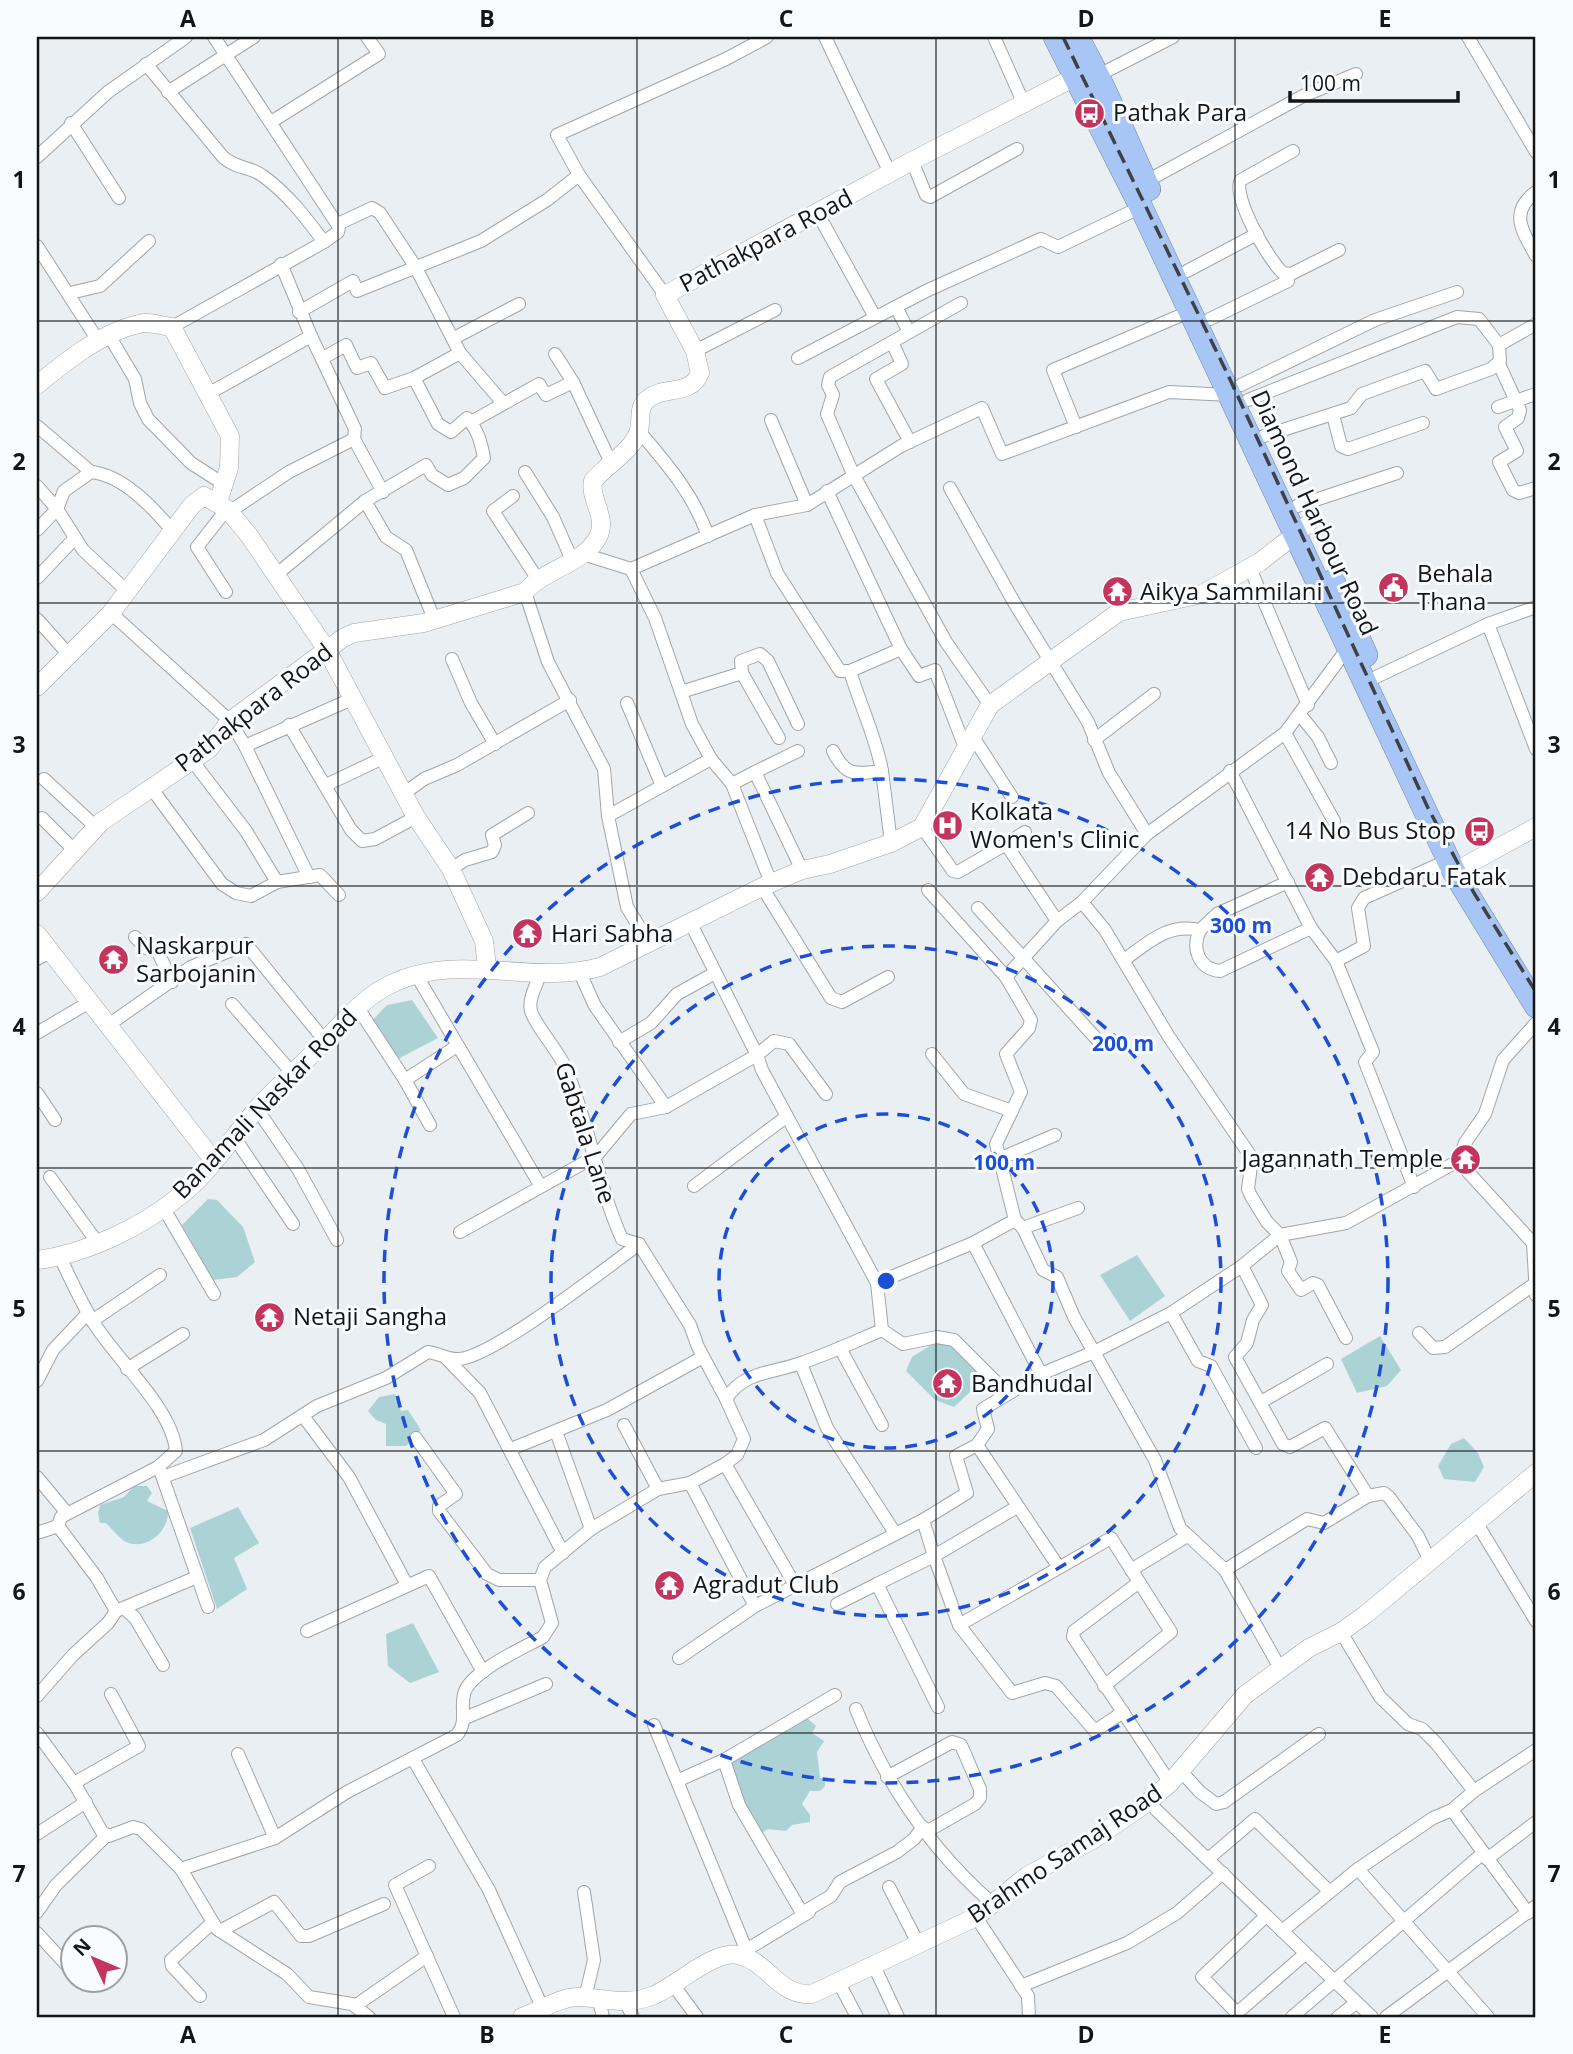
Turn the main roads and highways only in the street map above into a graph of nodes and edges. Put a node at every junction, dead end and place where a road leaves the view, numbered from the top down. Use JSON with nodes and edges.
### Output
{"nodes":[{"id":1,"x":1055,"y":37,"type":"edge"},
{"id":2,"x":1077,"y":37,"type":"edge"},
{"id":3,"x":1084,"y":79,"type":"junction"},
{"id":4,"x":1200,"y":315,"type":"junction"},
{"id":5,"x":1240,"y":393,"type":"junction"},
{"id":6,"x":1300,"y":521,"type":"junction"},
{"id":7,"x":1457,"y":866,"type":"junction"},
{"id":8,"x":1536,"y":980,"type":"edge"},
{"id":9,"x":1536,"y":1006,"type":"edge"}],
"edges":[{"from":1,"to":3,"type":"highway","name":"Diamond Harbour Road"},
{"from":2,"to":3,"type":"highway","name":"Diamond Harbour Road"},
{"from":3,"to":4,"type":"highway","name":"Diamond Harbour Road"},
{"from":3,"to":4,"type":"highway","name":"Diamond Harbour Road"},
{"from":4,"to":5,"type":"highway","name":"Diamond Harbour Road"},
{"from":5,"to":6,"type":"highway","name":"Diamond Harbour Road"},
{"from":5,"to":6,"type":"highway","name":"Diamond Harbour Road"},
{"from":6,"to":7,"type":"highway","name":"Diamond Harbour Road"},
{"from":6,"to":7,"type":"highway","name":"Diamond Harbour Road"},
{"from":7,"to":8,"type":"highway","name":"Diamond Harbour Road"},
{"from":7,"to":9,"type":"highway","name":"Diamond Harbour Road"}]}
